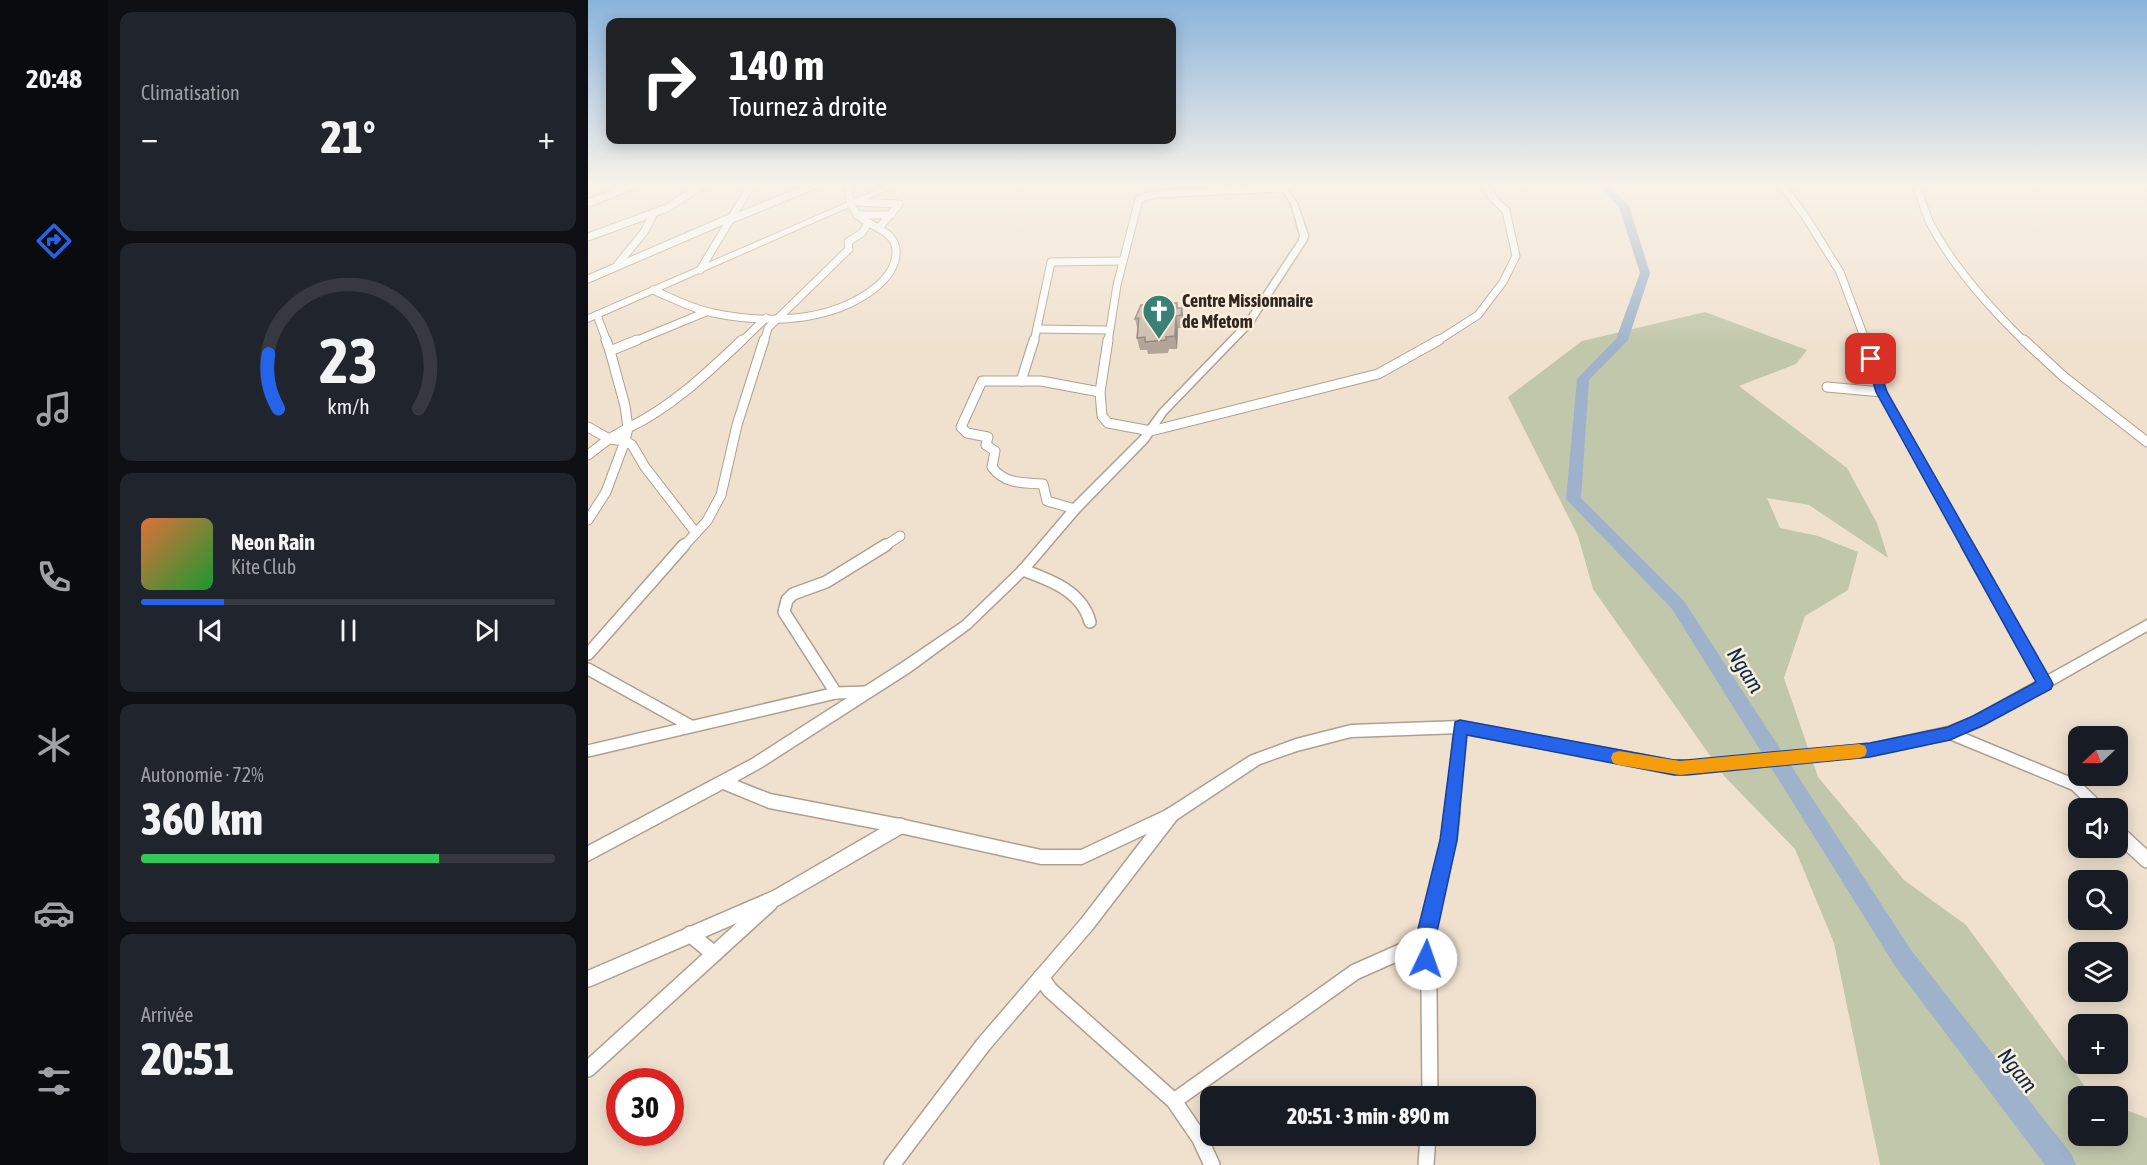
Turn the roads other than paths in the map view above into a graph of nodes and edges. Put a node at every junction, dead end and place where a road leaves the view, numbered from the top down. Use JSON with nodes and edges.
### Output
{"nodes":[{"id":1,"x":639,"y":238,"type":"edge"},
{"id":2,"x":684,"y":238,"type":"edge"},
{"id":3,"x":719,"y":238,"type":"edge"},
{"id":4,"x":772,"y":238,"type":"edge"},
{"id":5,"x":853,"y":238,"type":"edge"},
{"id":6,"x":890,"y":238,"type":"edge"},
{"id":7,"x":1128,"y":238,"type":"edge"},
{"id":8,"x":1303,"y":238,"type":"edge"},
{"id":9,"x":1512,"y":238,"type":"edge"},
{"id":10,"x":1819,"y":238,"type":"edge"},
{"id":11,"x":1940,"y":238,"type":"edge"},
{"id":12,"x":1123,"y":261,"type":"junction"},
{"id":13,"x":618,"y":266,"type":"junction"},
{"id":14,"x":588,"y":270,"type":"edge"},
{"id":15,"x":700,"y":270,"type":"junction"},
{"id":16,"x":601,"y":271,"type":"junction"},
{"id":17,"x":588,"y":279,"type":"edge"},
{"id":18,"x":653,"y":290,"type":"junction"},
{"id":19,"x":706,"y":312,"type":"junction"},
{"id":20,"x":591,"y":317,"type":"edge"},
{"id":21,"x":766,"y":318,"type":"junction"},
{"id":22,"x":778,"y":319,"type":"junction"},
{"id":23,"x":1036,"y":329,"type":"junction"},
{"id":24,"x":1108,"y":330,"type":"junction"},
{"id":25,"x":610,"y":351,"type":"junction"},
{"id":26,"x":1021,"y":381,"type":"junction"},
{"id":27,"x":1827,"y":387,"type":"dead end"},
{"id":28,"x":1100,"y":392,"type":"junction"},
{"id":29,"x":1882,"y":392,"type":"junction"},
{"id":30,"x":588,"y":427,"type":"edge"},
{"id":31,"x":628,"y":428,"type":"junction"},
{"id":32,"x":1151,"y":430,"type":"junction"},
{"id":33,"x":609,"y":440,"type":"junction"},
{"id":34,"x":626,"y":441,"type":"junction"},
{"id":35,"x":2147,"y":442,"type":"edge"},
{"id":36,"x":588,"y":455,"type":"edge"},
{"id":37,"x":1075,"y":508,"type":"junction"},
{"id":38,"x":588,"y":520,"type":"edge"},
{"id":39,"x":696,"y":533,"type":"junction"},
{"id":40,"x":900,"y":536,"type":"dead end"},
{"id":41,"x":1023,"y":570,"type":"junction"},
{"id":42,"x":1090,"y":622,"type":"dead end"},
{"id":43,"x":2147,"y":625,"type":"edge"},
{"id":44,"x":593,"y":641,"type":"edge"},
{"id":45,"x":588,"y":654,"type":"edge"},
{"id":46,"x":588,"y":669,"type":"edge"},
{"id":47,"x":2045,"y":684,"type":"junction"},
{"id":48,"x":867,"y":692,"type":"junction"},
{"id":49,"x":836,"y":693,"type":"junction"},
{"id":50,"x":691,"y":726,"type":"junction"},
{"id":51,"x":1460,"y":727,"type":"junction"},
{"id":52,"x":1950,"y":733,"type":"junction"},
{"id":53,"x":588,"y":751,"type":"edge"},
{"id":54,"x":724,"y":782,"type":"junction"},
{"id":55,"x":2091,"y":798,"type":"edge"},
{"id":56,"x":1171,"y":815,"type":"junction"},
{"id":57,"x":900,"y":826,"type":"junction"},
{"id":58,"x":2128,"y":842,"type":"edge"},
{"id":59,"x":588,"y":855,"type":"edge"},
{"id":60,"x":2147,"y":860,"type":"edge"},
{"id":61,"x":776,"y":898,"type":"junction"},
{"id":62,"x":690,"y":934,"type":"junction"},
{"id":63,"x":1425,"y":941,"type":"junction"},
{"id":64,"x":714,"y":954,"type":"junction"},
{"id":65,"x":1041,"y":977,"type":"junction"},
{"id":66,"x":588,"y":979,"type":"edge"},
{"id":67,"x":588,"y":1069,"type":"edge"},
{"id":68,"x":1430,"y":1086,"type":"edge"},
{"id":69,"x":1174,"y":1101,"type":"junction"},
{"id":70,"x":1427,"y":1146,"type":"edge"},
{"id":71,"x":892,"y":1165,"type":"edge"},
{"id":72,"x":1212,"y":1165,"type":"edge"},
{"id":73,"x":1426,"y":1165,"type":"edge"}],
"edges":[{"from":1,"to":13,"type":"street"},
{"from":2,"to":13,"type":"street"},
{"from":3,"to":15,"type":"street"},
{"from":4,"to":15,"type":"main road"},
{"from":5,"to":22,"type":"street"},
{"from":6,"to":22,"type":"street"},
{"from":7,"to":12,"type":"street"},
{"from":8,"to":32,"type":"street"},
{"from":9,"to":32,"type":"street"},
{"from":10,"to":29,"type":"street"},
{"from":11,"to":35,"type":"street"},
{"from":12,"to":23,"type":"street"},
{"from":12,"to":24,"type":"street"},
{"from":13,"to":16,"type":"street"},
{"from":14,"to":16,"type":"street"},
{"from":15,"to":18,"type":"main road"},
{"from":16,"to":17,"type":"street"},
{"from":18,"to":19,"type":"street"},
{"from":18,"to":20,"type":"main road"},
{"from":19,"to":21,"type":"street"},
{"from":19,"to":25,"type":"street"},
{"from":20,"to":25,"type":"street"},
{"from":21,"to":22,"type":"street"},
{"from":21,"to":31,"type":"street"},
{"from":22,"to":39,"type":"street"},
{"from":23,"to":24,"type":"street"},
{"from":23,"to":26,"type":"street"},
{"from":24,"to":28,"type":"street"},
{"from":25,"to":31,"type":"street"},
{"from":26,"to":28,"type":"street"},
{"from":26,"to":37,"type":"street"},
{"from":27,"to":29,"type":"street"},
{"from":28,"to":32,"type":"street"},
{"from":29,"to":47,"type":"street"},
{"from":30,"to":33,"type":"street"},
{"from":31,"to":33,"type":"street"},
{"from":31,"to":34,"type":"street"},
{"from":32,"to":37,"type":"street"},
{"from":33,"to":34,"type":"street"},
{"from":33,"to":36,"type":"street"},
{"from":34,"to":38,"type":"street"},
{"from":34,"to":39,"type":"street"},
{"from":37,"to":41,"type":"street"},
{"from":39,"to":44,"type":"street"},
{"from":40,"to":49,"type":"street"},
{"from":41,"to":42,"type":"street"},
{"from":41,"to":48,"type":"street"},
{"from":43,"to":47,"type":"street"},
{"from":44,"to":45,"type":"street"},
{"from":46,"to":50,"type":"street"},
{"from":47,"to":52,"type":"street"},
{"from":48,"to":49,"type":"street"},
{"from":48,"to":54,"type":"street"},
{"from":49,"to":50,"type":"street"},
{"from":50,"to":53,"type":"street"},
{"from":51,"to":52,"type":"street"},
{"from":51,"to":56,"type":"street"},
{"from":51,"to":63,"type":"street"},
{"from":52,"to":55,"type":"street"},
{"from":54,"to":57,"type":"street"},
{"from":54,"to":59,"type":"street"},
{"from":56,"to":57,"type":"street"},
{"from":56,"to":65,"type":"street"},
{"from":57,"to":61,"type":"street"},
{"from":58,"to":60,"type":"street"},
{"from":61,"to":62,"type":"street"},
{"from":61,"to":64,"type":"street"},
{"from":62,"to":64,"type":"street"},
{"from":62,"to":66,"type":"street"},
{"from":63,"to":68,"type":"street"},
{"from":63,"to":69,"type":"street"},
{"from":64,"to":67,"type":"street"},
{"from":65,"to":69,"type":"street"},
{"from":65,"to":71,"type":"street"},
{"from":69,"to":72,"type":"street"},
{"from":70,"to":73,"type":"street"}]}
